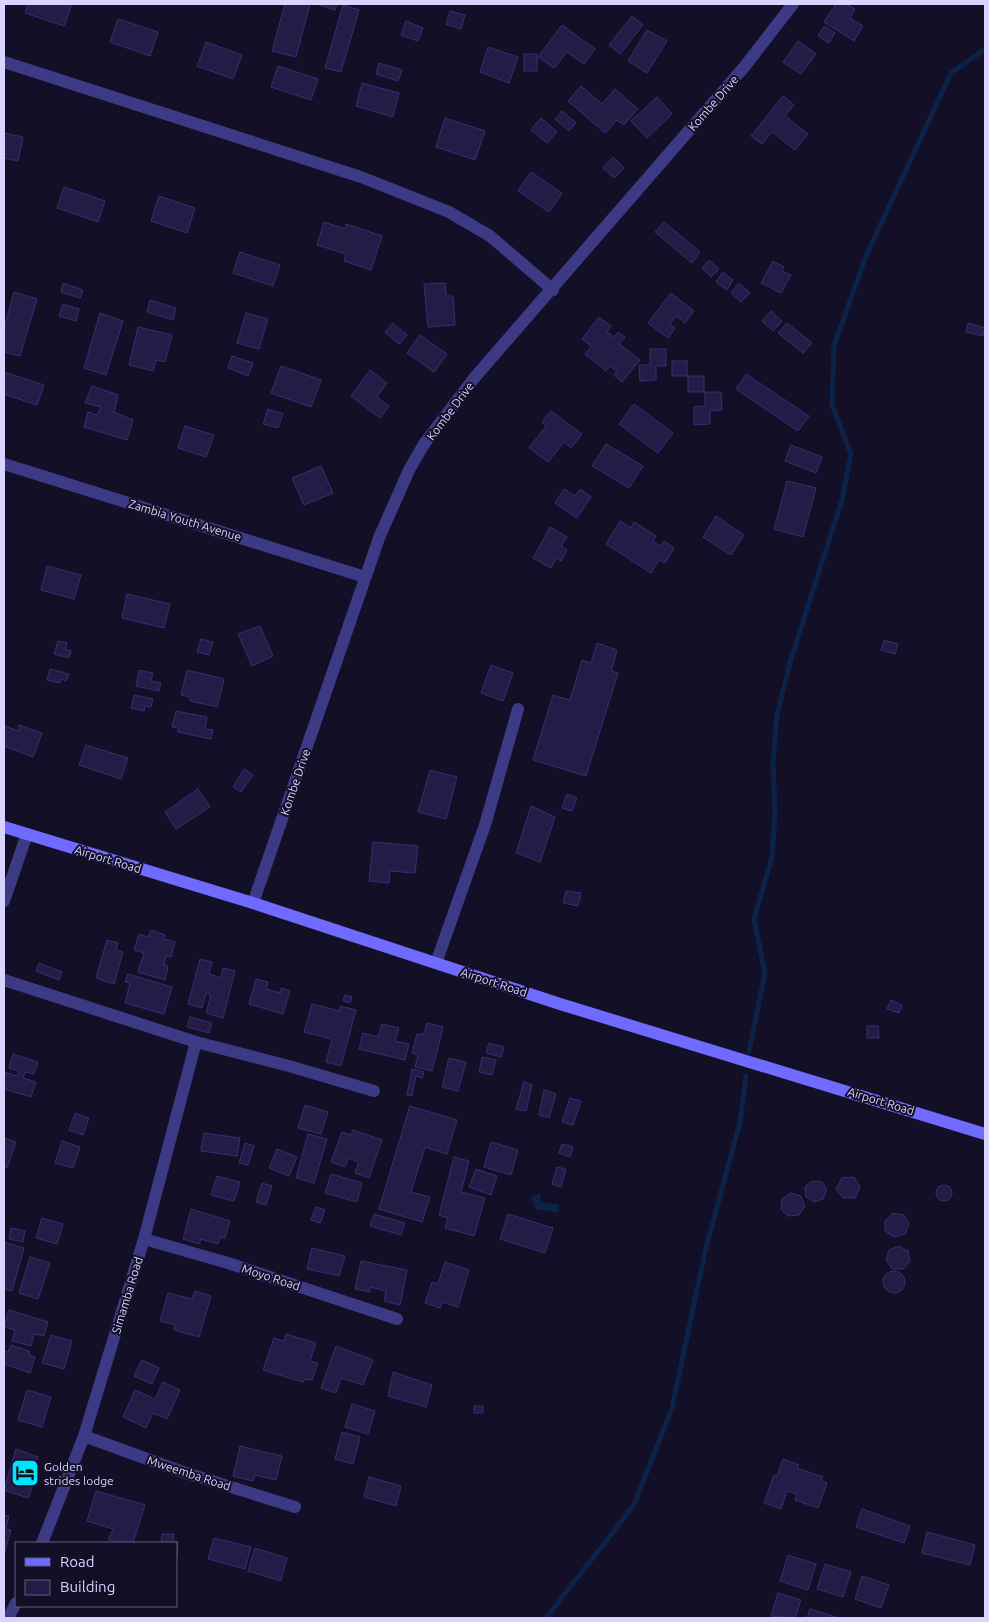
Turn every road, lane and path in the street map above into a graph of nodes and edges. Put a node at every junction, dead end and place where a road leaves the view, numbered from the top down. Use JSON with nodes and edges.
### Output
{"nodes":[{"id":1,"x":793,"y":4,"type":"edge"},
{"id":2,"x":4,"y":62,"type":"edge"},
{"id":3,"x":553,"y":290,"type":"junction"},
{"id":4,"x":4,"y":464,"type":"edge"},
{"id":5,"x":366,"y":577,"type":"junction"},
{"id":6,"x":518,"y":710,"type":"dead end"},
{"id":7,"x":4,"y":827,"type":"edge"},
{"id":8,"x":27,"y":834,"type":"junction"},
{"id":9,"x":4,"y":902,"type":"edge"},
{"id":10,"x":253,"y":903,"type":"junction"},
{"id":11,"x":436,"y":963,"type":"junction"},
{"id":12,"x":4,"y":980,"type":"edge"},
{"id":13,"x":196,"y":1042,"type":"junction"},
{"id":14,"x":374,"y":1091,"type":"dead end"},
{"id":15,"x":985,"y":1134,"type":"edge"},
{"id":16,"x":144,"y":1239,"type":"junction"},
{"id":17,"x":397,"y":1319,"type":"dead end"},
{"id":18,"x":84,"y":1436,"type":"junction"},
{"id":19,"x":295,"y":1506,"type":"dead end"},
{"id":20,"x":42,"y":1542,"type":"edge"},
{"id":21,"x":15,"y":1605,"type":"edge"},
{"id":22,"x":8,"y":1618,"type":"edge"}],
"edges":[{"from":1,"to":3,"type":"street","name":"Kombe Drive"},
{"from":2,"to":3,"type":"street"},
{"from":3,"to":5,"type":"street","name":"Kombe Drive"},
{"from":4,"to":5,"type":"street","name":"Zambia Youth Avenue"},
{"from":5,"to":10,"type":"street","name":"Kombe Drive"},
{"from":6,"to":11,"type":"street"},
{"from":7,"to":8,"type":"street","name":"Airport Road"},
{"from":8,"to":9,"type":"street"},
{"from":8,"to":10,"type":"street","name":"Airport Road"},
{"from":10,"to":11,"type":"street","name":"Airport Road"},
{"from":11,"to":15,"type":"street","name":"Airport Road"},
{"from":12,"to":13,"type":"street"},
{"from":13,"to":14,"type":"street"},
{"from":13,"to":16,"type":"street","name":"Simamba Road"},
{"from":16,"to":17,"type":"street","name":"Moyo Road"},
{"from":16,"to":18,"type":"street","name":"Simamba Road"},
{"from":18,"to":19,"type":"street","name":"Mweemba Road"},
{"from":18,"to":20,"type":"street","name":"Simamba Road"},
{"from":21,"to":22,"type":"street"}]}
